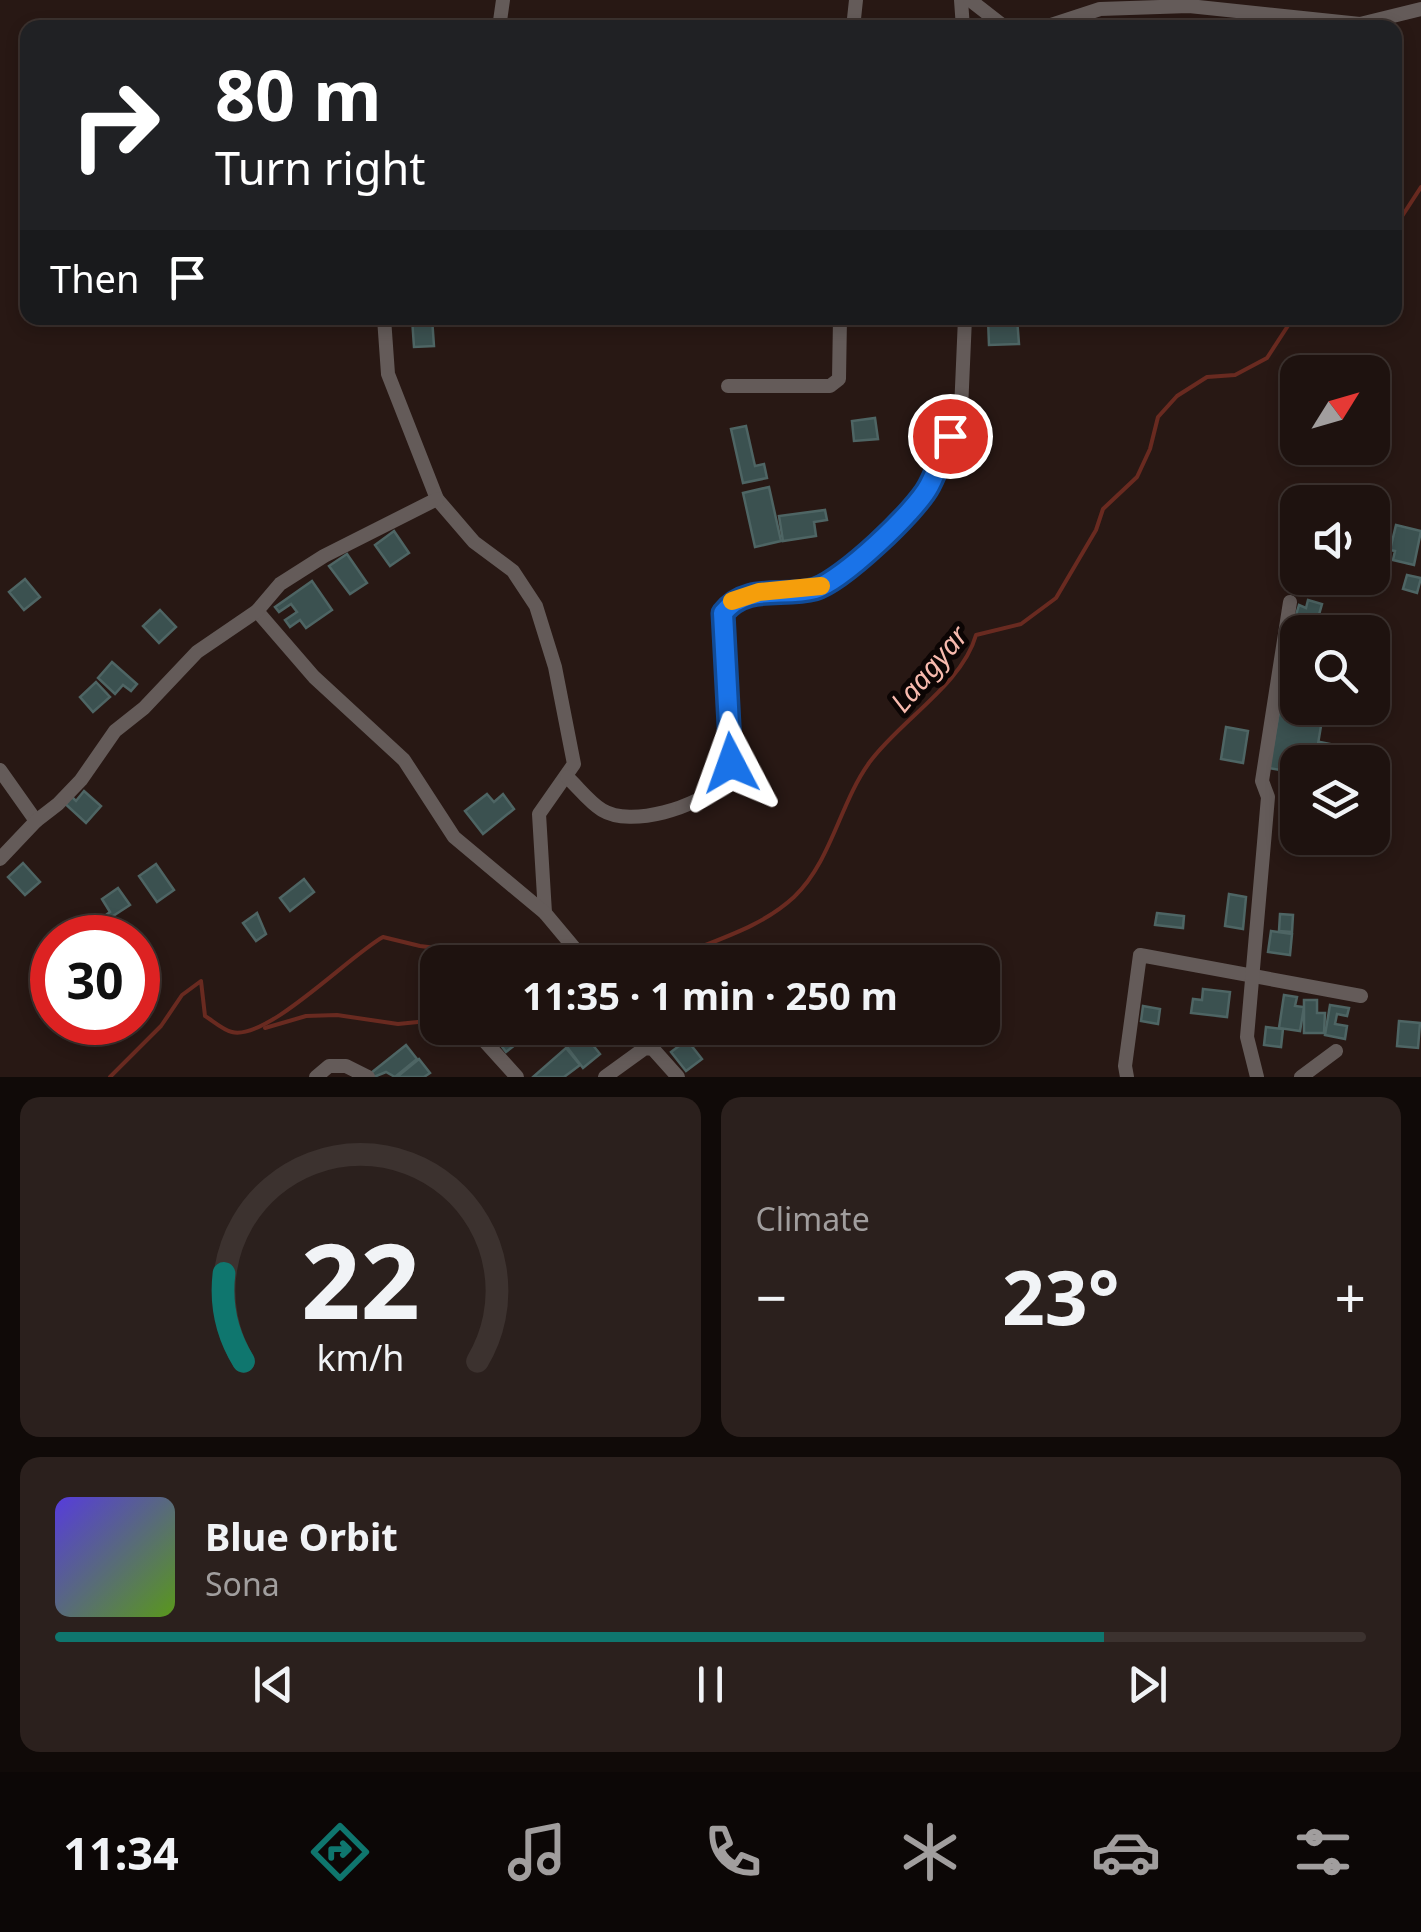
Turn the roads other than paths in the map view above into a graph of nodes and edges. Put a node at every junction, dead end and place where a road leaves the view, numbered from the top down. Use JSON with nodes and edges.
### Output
{"nodes":[{"id":1,"x":970,"y":0,"type":"edge"},
{"id":2,"x":1327,"y":0,"type":"edge"},
{"id":3,"x":1421,"y":10,"type":"edge"},
{"id":4,"x":1327,"y":18,"type":"junction"},
{"id":5,"x":996,"y":20,"type":"edge"},
{"id":6,"x":1075,"y":20,"type":"edge"},
{"id":7,"x":1335,"y":20,"type":"edge"},
{"id":8,"x":1382,"y":20,"type":"edge"},
{"id":9,"x":384,"y":325,"type":"edge"},
{"id":10,"x":840,"y":325,"type":"edge"},
{"id":11,"x":965,"y":325,"type":"edge"},
{"id":12,"x":728,"y":386,"type":"dead end"},
{"id":13,"x":438,"y":499,"type":"junction"},
{"id":14,"x":1290,"y":602,"type":"dead end"},
{"id":15,"x":257,"y":611,"type":"junction"},
{"id":16,"x":0,"y":770,"type":"edge"},
{"id":17,"x":568,"y":776,"type":"junction"},
{"id":18,"x":36,"y":821,"type":"junction"},
{"id":19,"x":0,"y":859,"type":"edge"},
{"id":20,"x":545,"y":913,"type":"junction"},
{"id":21,"x":572,"y":945,"type":"edge"},
{"id":22,"x":1251,"y":976,"type":"junction"},
{"id":23,"x":1362,"y":996,"type":"dead end"},
{"id":24,"x":487,"y":1045,"type":"edge"},
{"id":25,"x":643,"y":1045,"type":"edge"},
{"id":26,"x":645,"y":1048,"type":"junction"},
{"id":27,"x":1336,"y":1051,"type":"dead end"},
{"id":28,"x":316,"y":1077,"type":"edge"},
{"id":29,"x":368,"y":1077,"type":"edge"},
{"id":30,"x":516,"y":1077,"type":"edge"},
{"id":31,"x":605,"y":1077,"type":"edge"},
{"id":32,"x":678,"y":1077,"type":"edge"},
{"id":33,"x":1127,"y":1077,"type":"edge"},
{"id":34,"x":1257,"y":1077,"type":"edge"},
{"id":35,"x":1301,"y":1077,"type":"edge"}],
"edges":[{"from":1,"to":5,"type":"street"},
{"from":2,"to":4,"type":"street"},
{"from":3,"to":8,"type":"street"},
{"from":4,"to":6,"type":"street"},
{"from":4,"to":7,"type":"street"},
{"from":9,"to":13,"type":"street"},
{"from":10,"to":12,"type":"street"},
{"from":11,"to":17,"type":"street"},
{"from":13,"to":15,"type":"street"},
{"from":13,"to":17,"type":"street"},
{"from":14,"to":22,"type":"street"},
{"from":15,"to":18,"type":"street"},
{"from":15,"to":20,"type":"street"},
{"from":16,"to":18,"type":"street"},
{"from":17,"to":20,"type":"street"},
{"from":18,"to":19,"type":"street"},
{"from":20,"to":21,"type":"street"},
{"from":22,"to":23,"type":"street"},
{"from":22,"to":33,"type":"street"},
{"from":22,"to":34,"type":"street"},
{"from":24,"to":30,"type":"street"},
{"from":25,"to":26,"type":"street"},
{"from":26,"to":31,"type":"street"},
{"from":26,"to":32,"type":"street"},
{"from":27,"to":35,"type":"street"},
{"from":28,"to":29,"type":"street"}]}
